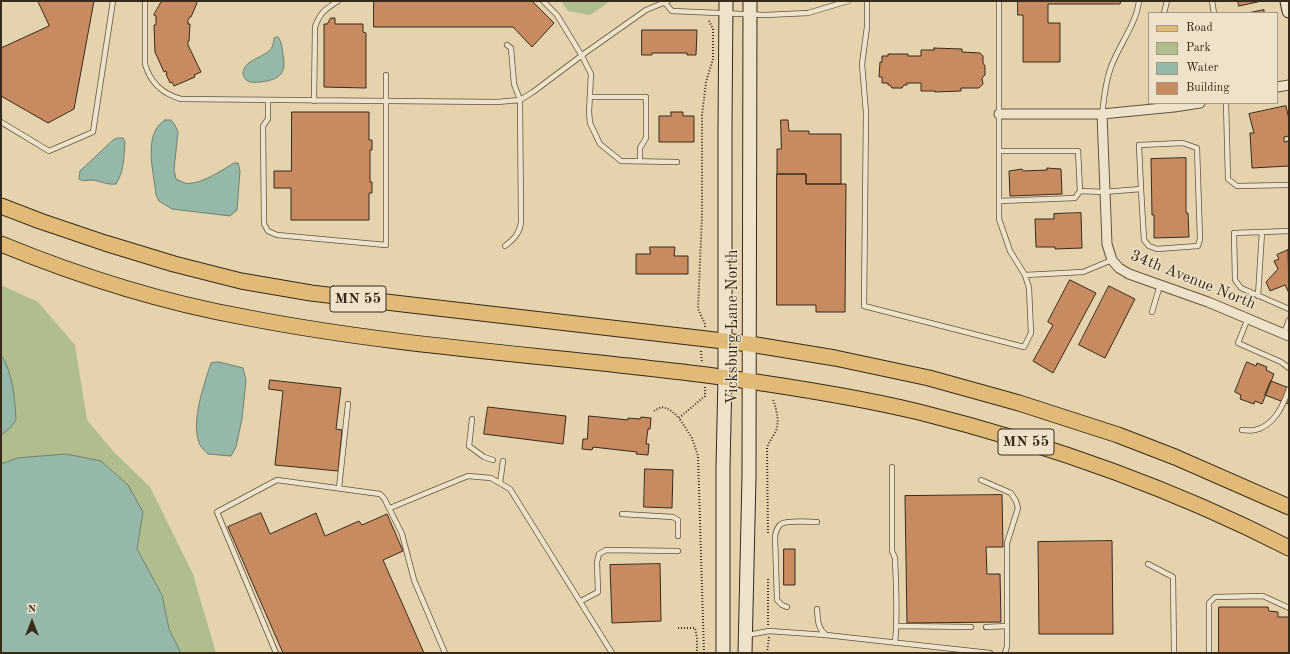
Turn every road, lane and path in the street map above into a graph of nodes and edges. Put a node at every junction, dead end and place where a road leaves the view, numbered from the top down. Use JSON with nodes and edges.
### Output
{"nodes":[{"id":1,"x":113,"y":1,"type":"edge"},
{"id":2,"x":145,"y":1,"type":"edge"},
{"id":3,"x":338,"y":1,"type":"edge"},
{"id":4,"x":543,"y":1,"type":"edge"},
{"id":5,"x":848,"y":1,"type":"edge"},
{"id":6,"x":867,"y":1,"type":"edge"},
{"id":7,"x":999,"y":1,"type":"edge"},
{"id":8,"x":1139,"y":1,"type":"edge"},
{"id":9,"x":1167,"y":1,"type":"edge"},
{"id":10,"x":1212,"y":1,"type":"edge"},
{"id":11,"x":1287,"y":1,"type":"edge"},
{"id":12,"x":666,"y":2,"type":"edge"},
{"id":13,"x":726,"y":7,"type":"edge"},
{"id":14,"x":750,"y":7,"type":"edge"},
{"id":15,"x":705,"y":11,"type":"junction"},
{"id":16,"x":1164,"y":12,"type":"edge"},
{"id":17,"x":1214,"y":12,"type":"edge"},
{"id":18,"x":1289,"y":12,"type":"edge"},
{"id":19,"x":507,"y":45,"type":"dead end"},
{"id":20,"x":582,"y":56,"type":"junction"},
{"id":21,"x":386,"y":75,"type":"dead end"},
{"id":22,"x":1289,"y":85,"type":"edge"},
{"id":23,"x":1278,"y":88,"type":"edge"},
{"id":24,"x":590,"y":97,"type":"junction"},
{"id":25,"x":520,"y":100,"type":"junction"},
{"id":26,"x":268,"y":101,"type":"junction"},
{"id":27,"x":314,"y":101,"type":"junction"},
{"id":28,"x":386,"y":101,"type":"junction"},
{"id":29,"x":1187,"y":104,"type":"edge"},
{"id":30,"x":1226,"y":104,"type":"edge"},
{"id":31,"x":1174,"y":105,"type":"edge"},
{"id":32,"x":999,"y":114,"type":"junction"},
{"id":33,"x":1102,"y":114,"type":"junction"},
{"id":34,"x":1,"y":122,"type":"edge"},
{"id":35,"x":999,"y":152,"type":"junction"},
{"id":36,"x":640,"y":161,"type":"junction"},
{"id":37,"x":677,"y":162,"type":"dead end"},
{"id":38,"x":1289,"y":185,"type":"edge"},
{"id":39,"x":1141,"y":189,"type":"junction"},
{"id":40,"x":1080,"y":191,"type":"junction"},
{"id":41,"x":1104,"y":192,"type":"junction"},
{"id":42,"x":999,"y":201,"type":"junction"},
{"id":43,"x":1,"y":206,"type":"edge"},
{"id":44,"x":1289,"y":231,"type":"edge"},
{"id":45,"x":1262,"y":232,"type":"junction"},
{"id":46,"x":1,"y":244,"type":"edge"},
{"id":47,"x":505,"y":246,"type":"dead end"},
{"id":48,"x":1112,"y":260,"type":"junction"},
{"id":49,"x":1025,"y":274,"type":"junction"},
{"id":50,"x":1160,"y":285,"type":"junction"},
{"id":51,"x":1258,"y":296,"type":"junction"},
{"id":52,"x":1289,"y":309,"type":"edge"},
{"id":53,"x":1152,"y":312,"type":"dead end"},
{"id":54,"x":1248,"y":318,"type":"junction"},
{"id":55,"x":1289,"y":320,"type":"edge"},
{"id":56,"x":1286,"y":334,"type":"edge"},
{"id":57,"x":705,"y":338,"type":"junction"},
{"id":58,"x":725,"y":341,"type":"junction"},
{"id":59,"x":750,"y":344,"type":"junction"},
{"id":60,"x":1289,"y":368,"type":"edge"},
{"id":61,"x":704,"y":375,"type":"junction"},
{"id":62,"x":725,"y":377,"type":"junction"},
{"id":63,"x":750,"y":381,"type":"junction"},
{"id":64,"x":1289,"y":389,"type":"edge"},
{"id":65,"x":773,"y":399,"type":"dead end"},
{"id":66,"x":348,"y":404,"type":"dead end"},
{"id":67,"x":654,"y":411,"type":"dead end"},
{"id":68,"x":679,"y":418,"type":"junction"},
{"id":69,"x":472,"y":420,"type":"dead end"},
{"id":70,"x":1242,"y":430,"type":"dead end"},
{"id":71,"x":493,"y":460,"type":"dead end"},
{"id":72,"x":503,"y":461,"type":"dead end"},
{"id":73,"x":892,"y":467,"type":"dead end"},
{"id":74,"x":981,"y":480,"type":"dead end"},
{"id":75,"x":500,"y":483,"type":"junction"},
{"id":76,"x":339,"y":488,"type":"junction"},
{"id":77,"x":1289,"y":507,"type":"edge"},
{"id":78,"x":390,"y":508,"type":"junction"},
{"id":79,"x":1215,"y":513,"type":"junction"},
{"id":80,"x":622,"y":514,"type":"dead end"},
{"id":81,"x":817,"y":522,"type":"dead end"},
{"id":82,"x":678,"y":536,"type":"dead end"},
{"id":83,"x":768,"y":538,"type":"dead end"},
{"id":84,"x":1289,"y":548,"type":"edge"},
{"id":85,"x":678,"y":551,"type":"dead end"},
{"id":86,"x":1289,"y":557,"type":"edge"},
{"id":87,"x":1148,"y":564,"type":"dead end"},
{"id":88,"x":768,"y":576,"type":"dead end"},
{"id":89,"x":580,"y":601,"type":"junction"},
{"id":90,"x":787,"y":607,"type":"dead end"},
{"id":91,"x":1289,"y":608,"type":"edge"},
{"id":92,"x":817,"y":609,"type":"dead end"},
{"id":93,"x":897,"y":626,"type":"junction"},
{"id":94,"x":1007,"y":626,"type":"junction"},
{"id":95,"x":971,"y":627,"type":"dead end"},
{"id":96,"x":986,"y":627,"type":"dead end"},
{"id":97,"x":678,"y":628,"type":"dead end"},
{"id":98,"x":769,"y":631,"type":"junction"},
{"id":99,"x":746,"y":635,"type":"junction"},
{"id":100,"x":826,"y":636,"type":"junction"},
{"id":101,"x":895,"y":642,"type":"junction"},
{"id":102,"x":276,"y":653,"type":"edge"},
{"id":103,"x":445,"y":653,"type":"edge"},
{"id":104,"x":612,"y":653,"type":"edge"},
{"id":105,"x":697,"y":653,"type":"edge"},
{"id":106,"x":704,"y":653,"type":"edge"},
{"id":107,"x":723,"y":653,"type":"edge"},
{"id":108,"x":745,"y":653,"type":"edge"},
{"id":109,"x":767,"y":653,"type":"edge"},
{"id":110,"x":990,"y":653,"type":"edge"},
{"id":111,"x":1005,"y":653,"type":"edge"},
{"id":112,"x":1174,"y":653,"type":"edge"},
{"id":113,"x":1209,"y":653,"type":"edge"}],
"edges":[{"from":1,"to":34,"type":"lane"},
{"from":2,"to":26,"type":"lane"},
{"from":3,"to":27,"type":"lane"},
{"from":4,"to":20,"type":"lane"},
{"from":5,"to":14,"type":"lane"},
{"from":6,"to":49,"type":"lane"},
{"from":7,"to":32,"type":"lane"},
{"from":8,"to":33,"type":"lane"},
{"from":9,"to":16,"type":"lane"},
{"from":10,"to":17,"type":"lane"},
{"from":11,"to":18,"type":"main road"},
{"from":12,"to":15,"type":"lane"},
{"from":12,"to":20,"type":"lane"},
{"from":13,"to":14,"type":"lane"},
{"from":13,"to":15,"type":"lane"},
{"from":13,"to":58,"type":"main road","name":"Vicksburg Lane North"},
{"from":14,"to":59,"type":"main road","name":"Vicksburg Lane North"},
{"from":15,"to":57,"type":"path"},
{"from":19,"to":25,"type":"lane"},
{"from":20,"to":24,"type":"lane"},
{"from":20,"to":25,"type":"lane"},
{"from":21,"to":28,"type":"lane"},
{"from":22,"to":23,"type":"street"},
{"from":24,"to":36,"type":"lane"},
{"from":24,"to":36,"type":"lane"},
{"from":25,"to":28,"type":"lane"},
{"from":25,"to":47,"type":"lane"},
{"from":26,"to":27,"type":"lane"},
{"from":26,"to":28,"type":"lane"},
{"from":27,"to":28,"type":"lane"},
{"from":29,"to":31,"type":"street"},
{"from":30,"to":38,"type":"lane"},
{"from":31,"to":33,"type":"street"},
{"from":32,"to":33,"type":"street"},
{"from":32,"to":35,"type":"lane"},
{"from":33,"to":41,"type":"street","name":"34th Avenue North"},
{"from":35,"to":40,"type":"lane"},
{"from":35,"to":42,"type":"lane"},
{"from":36,"to":37,"type":"lane"},
{"from":39,"to":39,"type":"lane"},
{"from":39,"to":41,"type":"lane"},
{"from":40,"to":41,"type":"lane"},
{"from":40,"to":42,"type":"lane"},
{"from":41,"to":48,"type":"street","name":"34th Avenue North"},
{"from":42,"to":49,"type":"lane"},
{"from":43,"to":57,"type":"main road","number":"MN 55"},
{"from":44,"to":45,"type":"lane"},
{"from":45,"to":51,"type":"lane"},
{"from":45,"to":51,"type":"lane"},
{"from":46,"to":61,"type":"main road","number":"MN 55"},
{"from":48,"to":49,"type":"lane"},
{"from":48,"to":50,"type":"street","name":"34th Avenue North"},
{"from":50,"to":53,"type":"lane"},
{"from":50,"to":54,"type":"street","name":"34th Avenue North"},
{"from":51,"to":52,"type":"lane"},
{"from":54,"to":56,"type":"street","name":"34th Avenue North"},
{"from":54,"to":60,"type":"lane"},
{"from":55,"to":56,"type":"lane"},
{"from":57,"to":58,"type":"main road","number":"MN 55"},
{"from":57,"to":61,"type":"path"},
{"from":58,"to":59,"type":"main road","number":"MN 55"},
{"from":58,"to":62,"type":"main road","name":"Vicksburg Lane North"},
{"from":59,"to":63,"type":"main road","name":"Vicksburg Lane North"},
{"from":59,"to":77,"type":"main road","number":"MN 55"},
{"from":61,"to":62,"type":"main road","number":"MN 55"},
{"from":61,"to":68,"type":"path"},
{"from":62,"to":63,"type":"main road","number":"MN 55"},
{"from":62,"to":107,"type":"main road","name":"Vicksburg Lane North"},
{"from":63,"to":79,"type":"main road","number":"MN 55"},
{"from":63,"to":99,"type":"main road","name":"Vicksburg Lane North"},
{"from":64,"to":70,"type":"lane"},
{"from":65,"to":83,"type":"path"},
{"from":66,"to":76,"type":"lane"},
{"from":67,"to":68,"type":"path"},
{"from":68,"to":106,"type":"path"},
{"from":69,"to":71,"type":"lane"},
{"from":72,"to":75,"type":"lane"},
{"from":73,"to":93,"type":"lane"},
{"from":74,"to":94,"type":"lane"},
{"from":75,"to":78,"type":"lane"},
{"from":75,"to":89,"type":"lane"},
{"from":76,"to":78,"type":"lane"},
{"from":76,"to":102,"type":"lane"},
{"from":78,"to":103,"type":"lane"},
{"from":79,"to":84,"type":"main road","number":"MN 55"},
{"from":79,"to":86,"type":"main road"},
{"from":80,"to":82,"type":"lane"},
{"from":81,"to":90,"type":"lane"},
{"from":85,"to":89,"type":"lane"},
{"from":87,"to":112,"type":"lane"},
{"from":88,"to":98,"type":"path"},
{"from":89,"to":104,"type":"lane"},
{"from":91,"to":113,"type":"lane"},
{"from":92,"to":100,"type":"lane"},
{"from":93,"to":95,"type":"lane"},
{"from":93,"to":101,"type":"lane"},
{"from":94,"to":96,"type":"lane"},
{"from":94,"to":111,"type":"lane"},
{"from":97,"to":105,"type":"path"},
{"from":98,"to":99,"type":"lane"},
{"from":98,"to":100,"type":"lane"},
{"from":98,"to":109,"type":"path"},
{"from":99,"to":108,"type":"main road","name":"Vicksburg Lane North"},
{"from":100,"to":101,"type":"lane"},
{"from":101,"to":110,"type":"lane"}]}
